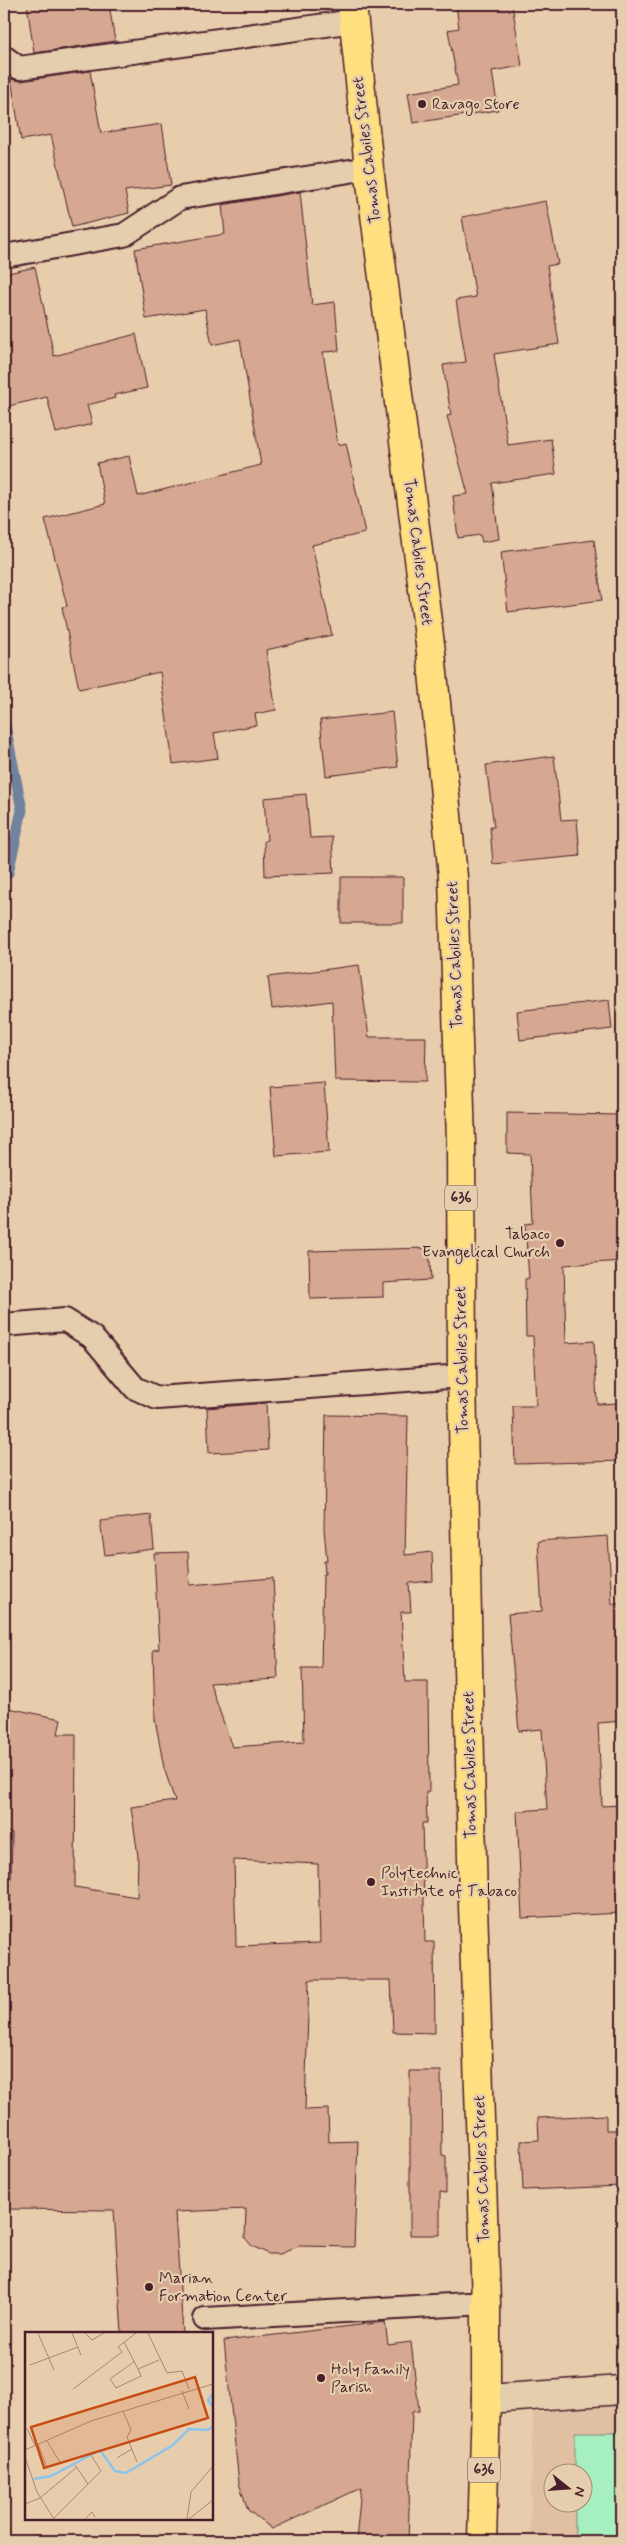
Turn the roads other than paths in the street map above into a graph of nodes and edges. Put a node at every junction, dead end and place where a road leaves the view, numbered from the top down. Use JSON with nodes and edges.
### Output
{"nodes":[{"id":1,"x":353,"y":12,"type":"edge"},
{"id":2,"x":4,"y":57,"type":"edge"},
{"id":3,"x":369,"y":168,"type":"junction"},
{"id":4,"x":4,"y":256,"type":"edge"},
{"id":5,"x":4,"y":1325,"type":"edge"},
{"id":6,"x":462,"y":1376,"type":"junction"},
{"id":7,"x":486,"y":2303,"type":"junction"},
{"id":8,"x":204,"y":2319,"type":"dead end"},
{"id":9,"x":622,"y":2390,"type":"edge"},
{"id":10,"x":486,"y":2399,"type":"junction"},
{"id":11,"x":482,"y":2541,"type":"edge"}],
"edges":[{"from":1,"to":2,"type":"lane"},
{"from":1,"to":3,"type":"main road","name":"Tomas Cabiles Street","number":"636"},
{"from":3,"to":4,"type":"lane"},
{"from":3,"to":6,"type":"main road","name":"Tomas Cabiles Street","number":"636"},
{"from":5,"to":6,"type":"lane"},
{"from":6,"to":7,"type":"main road","name":"Tomas Cabiles Street","number":"636"},
{"from":7,"to":8,"type":"lane"},
{"from":7,"to":10,"type":"main road","name":"Tomas Cabiles Street","number":"636"},
{"from":9,"to":10,"type":"street"},
{"from":10,"to":11,"type":"main road","name":"Tomas Cabiles Street","number":"636"}]}
